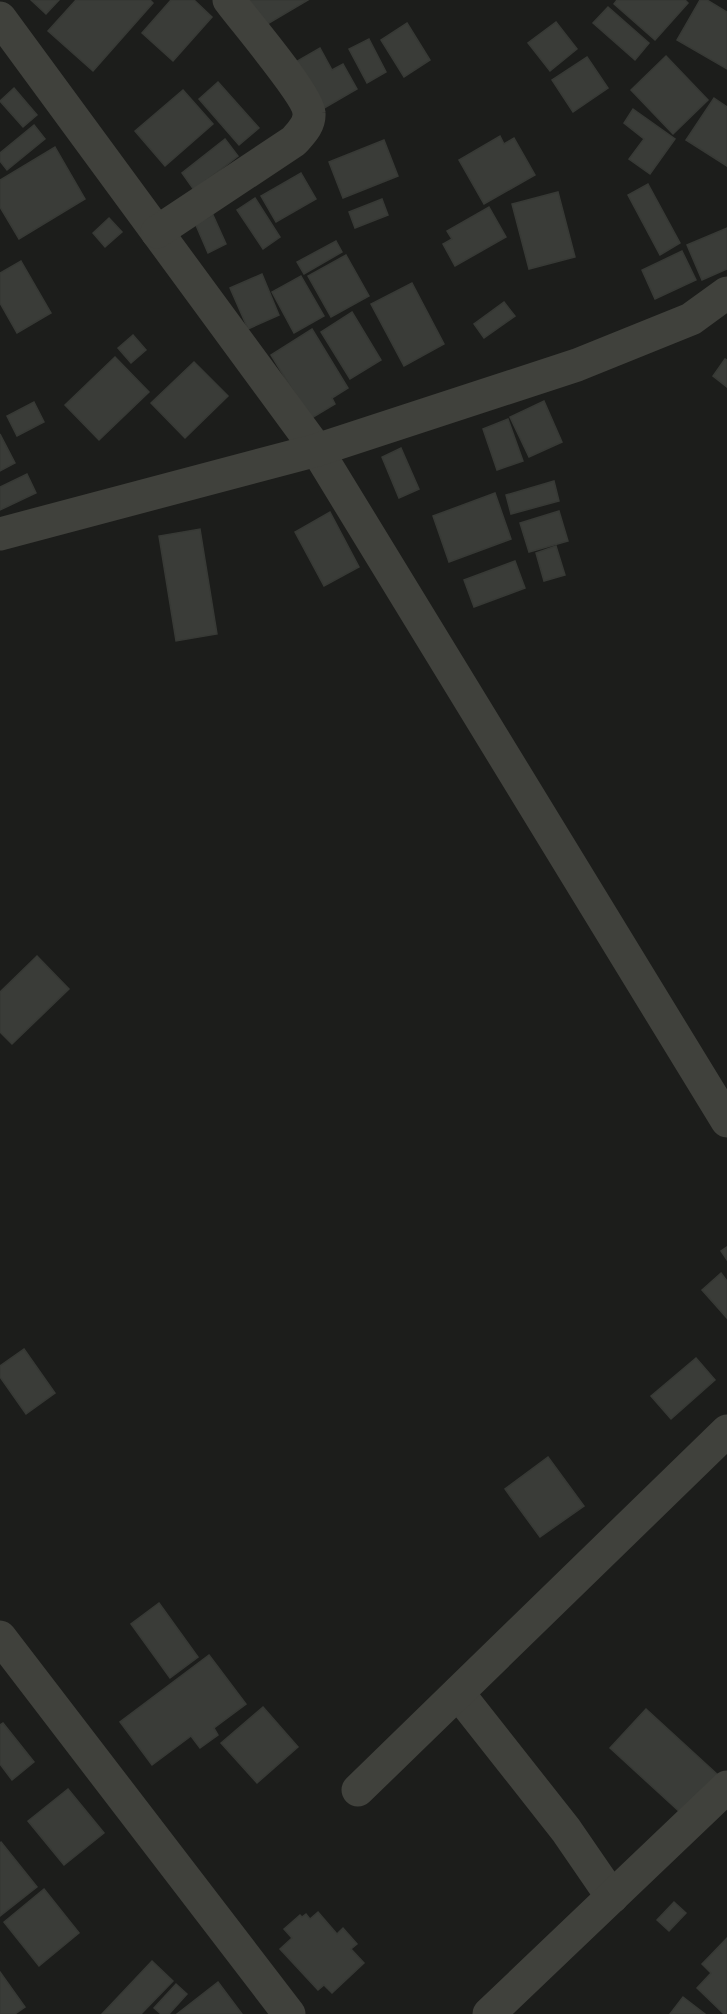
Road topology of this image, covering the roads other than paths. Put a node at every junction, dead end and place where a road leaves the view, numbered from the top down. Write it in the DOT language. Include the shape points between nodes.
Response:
graph roads {
  1 [pos="229,0"];
  2 [pos="0,18"];
  3 [pos="157,232"];
  4 [pos="727,293"];
  5 [pos="317,450"];
  6 [pos="0,534"];
  7 [pos="727,1121"];
  8 [pos="727,1431"];
  9 [pos="0,1636"];
  10 [pos="458,1693"];
  11 [pos="727,1787"];
  12 [pos="358,1790"];
  13 [pos="612,1897"];
  14 [pos="289,2014"];
  15 [pos="489,2014"];
  1 -- 3 [label="street" via="298,89 309,112 306,127 294,141"];
  2 -- 3 [label="street"];
  3 -- 5 [label="street"];
  4 -- 5 [label="street" via="691,319 577,365"];
  5 -- 6 [label="street"];
  5 -- 7 [label="street"];
  8 -- 10 [label="street"];
  9 -- 14 [label="street"];
  10 -- 12 [label="street"];
  10 -- 13 [label="street" via="566,1830"];
  11 -- 13 [label="street"];
  13 -- 15 [label="street"];
}
